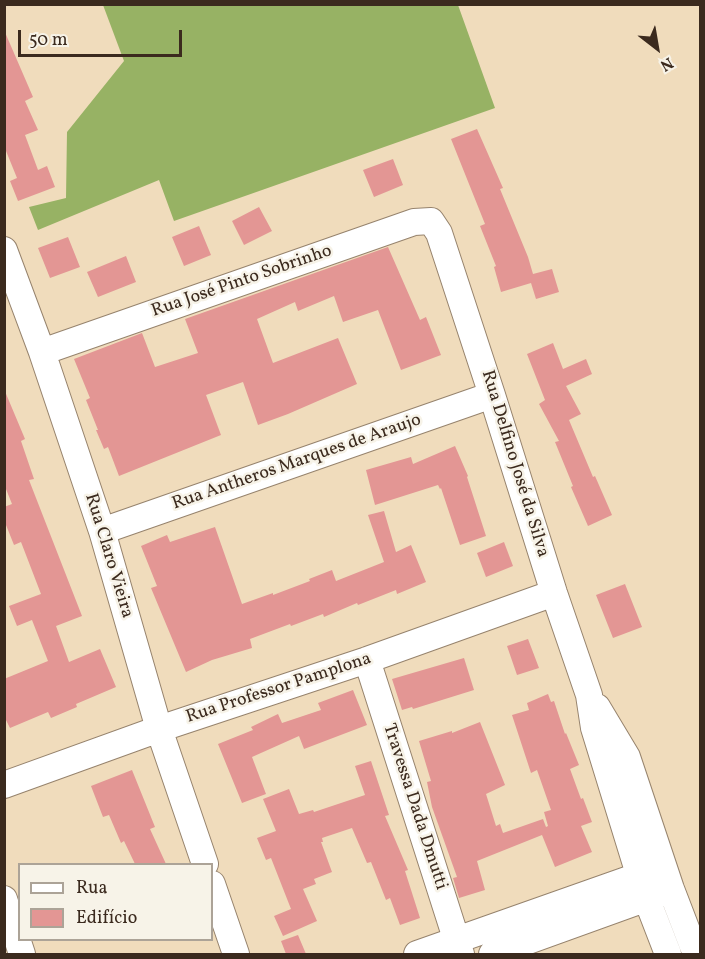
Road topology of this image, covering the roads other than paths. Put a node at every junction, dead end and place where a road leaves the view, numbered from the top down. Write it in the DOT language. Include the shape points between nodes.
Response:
graph roads {
  1 [pos="439,233"];
  2 [pos="4,250"];
  3 [pos="42,352"];
  4 [pos="492,394"];
  5 [pos="102,531"];
  6 [pos="554,593"];
  7 [pos="367,660"];
  8 [pos="589,694"];
  9 [pos="159,729"];
  10 [pos="4,785"];
  11 [pos="205,863"];
  12 [pos="668,878"];
  13 [pos="643,886"];
  14 [pos="213,887"];
  15 [pos="4,898"];
  16 [pos="551,919"];
  17 [pos="459,947"];
  18 [pos="22,954"];
  19 [pos="236,954"];
  20 [pos="417,954"];
  21 [pos="492,954"];
  22 [pos="668,954"];
  23 [pos="696,954"];
  1 -- 3 [label="street, Rua José Pinto Sobrinho" via="431,221 414,222"];
  1 -- 4 [label="street, Rua Delfino José da Silva"];
  2 -- 3 [label="street, Rua Claro Vieira"];
  3 -- 5 [label="street, Rua Claro Vieira"];
  4 -- 5 [label="street, Rua Antheros Marques de Araujo"];
  4 -- 6 [label="street, Rua Delfino José da Silva"];
  5 -- 9 [label="street, Rua Claro Vieira"];
  6 -- 7 [label="street, Rua Professor Pamplona"];
  6 -- 8 [label="street, Rua Delfino José da Silva"];
  7 -- 9 [label="street, Rua Professor Pamplona"];
  7 -- 17 [label="street, Travessa Dada Dmutti"];
  8 -- 12 [label="street, Rua Delfino José da Silva" via="627,757"];
  8 -- 13 [label="street, Rua Delfino José da Silva" via="594,728"];
  9 -- 10 [label="street, Rua Professor Pamplona"];
  9 -- 11 [label="street, Rua Claro Vieira"];
  12 -- 13 [label="street"];
  12 -- 23 [label="street, Rua Delfino José da Silva"];
  13 -- 16 [label="street"];
  13 -- 22 [label="street, Rua Delfino José da Silva"];
  14 -- 19 [label="street"];
  15 -- 18 [label="street"];
  16 -- 17 [label="street"];
  16 -- 21 [label="street"];
  17 -- 20 [label="street"];
}
